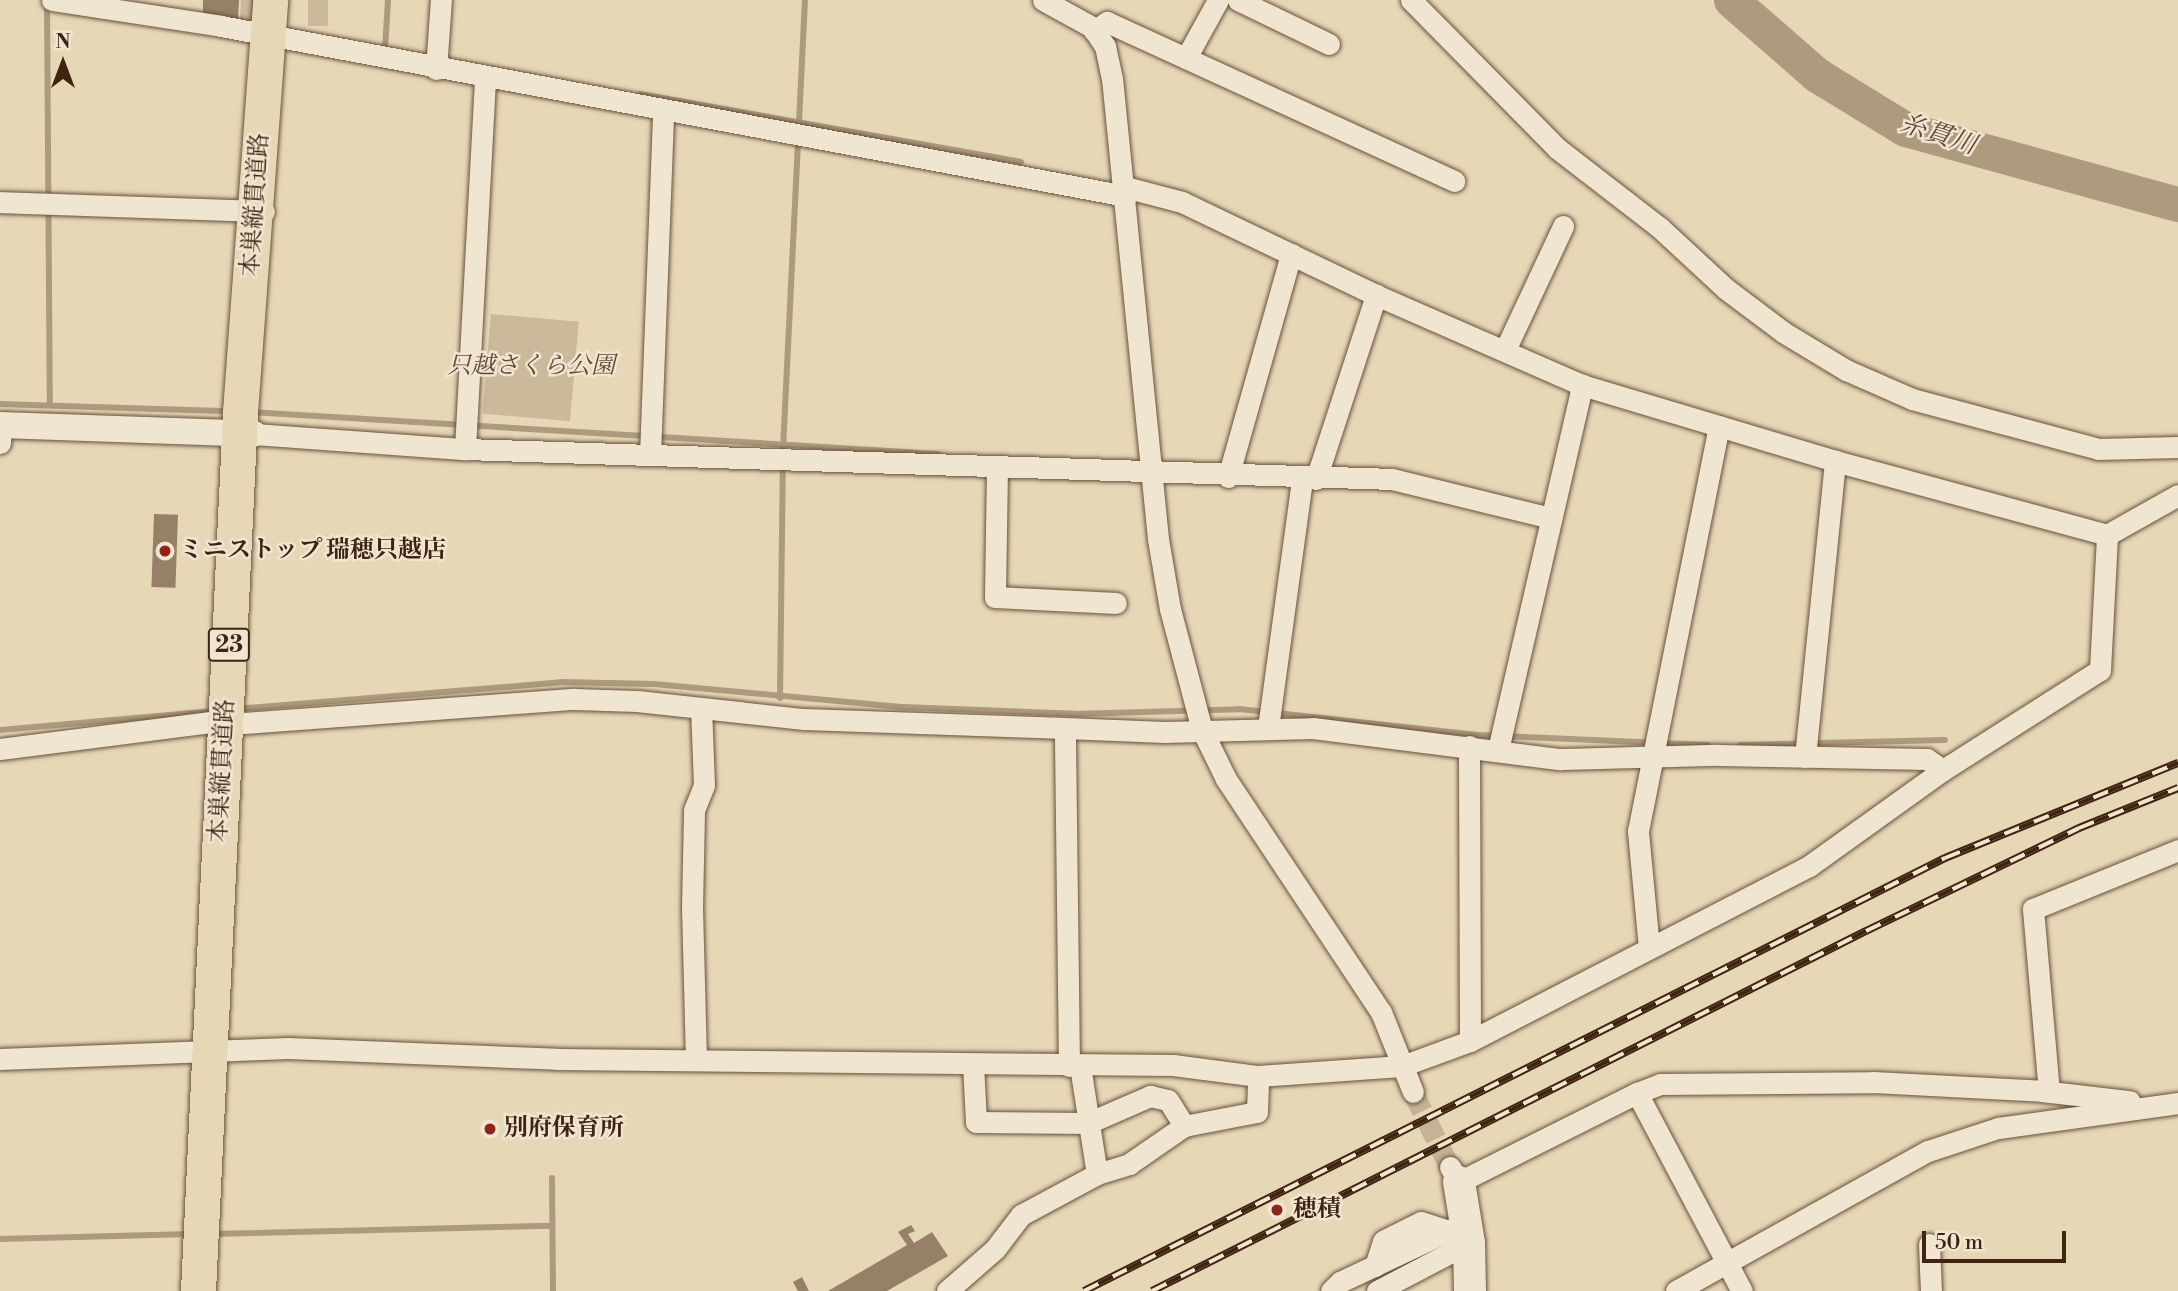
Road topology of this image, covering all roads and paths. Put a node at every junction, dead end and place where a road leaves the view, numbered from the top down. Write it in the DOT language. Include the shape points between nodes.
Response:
graph roads {
  1 [pos="52,0"];
  2 [pos="270,0"];
  3 [pos="286,0"];
  4 [pos="441,0"];
  5 [pos="1043,0"];
  6 [pos="1218,0"];
  7 [pos="1238,0"];
  8 [pos="1411,0"];
  9 [pos="129,7"];
  10 [pos="1094,31"];
  11 [pos="275,40"];
  12 [pos="1329,44"];
  13 [pos="1186,58"];
  14 [pos="436,69"];
  15 [pos="485,78"];
  16 [pos="663,110"];
  17 [pos="1454,181"];
  18 [pos="1125,192"];
  19 [pos="0,202"];
  20 [pos="262,211"];
  21 [pos="1563,226"];
  22 [pos="1292,254"];
  23 [pos="1376,295"];
  24 [pos="1505,349"];
  25 [pos="1582,385"];
  26 [pos="1719,426"];
  27 [pos="1,431"];
  28 [pos="246,435"];
  29 [pos="2178,447"];
  30 [pos="465,449"];
  31 [pos="650,456"];
  32 [pos="1835,461"];
  33 [pos="998,468"];
  34 [pos="1153,474"];
  35 [pos="1228,477"];
  36 [pos="1309,479"];
  37 [pos="2178,495"];
  38 [pos="1551,518"];
  39 [pos="2107,535"];
  40 [pos="1116,603"];
  41 [pos="701,708"];
  42 [pos="235,721"];
  43 [pos="1065,728"];
  44 [pos="1268,728"];
  45 [pos="1202,730"];
  46 [pos="1469,746"];
  47 [pos="0,750"];
  48 [pos="1498,750"];
  49 [pos="1654,756"];
  50 [pos="1805,757"];
  51 [pos="1943,770"];
  52 [pos="2178,850"];
  53 [pos="1649,948"];
  54 [pos="1470,1041"];
  55 [pos="216,1050"];
  56 [pos="0,1059"];
  57 [pos="696,1060"];
  58 [pos="974,1064"];
  59 [pos="1074,1066"];
  60 [pos="1402,1066"];
  61 [pos="1258,1076"];
  62 [pos="1413,1092"];
  63 [pos="2049,1092"];
  64 [pos="1637,1093"];
  65 [pos="2169,1104"];
  66 [pos="1088,1123"];
  67 [pos="1184,1126"];
  68 [pos="1097,1174"];
  69 [pos="1454,1175"];
  70 [pos="1461,1232"];
  71 [pos="1929,1244"];
  72 [pos="1727,1262"];
  73 [pos="198,1291"];
  74 [pos="216,1291"];
  75 [pos="947,1291"];
  76 [pos="1331,1291"];
  77 [pos="1377,1291"];
  78 [pos="1470,1291"];
  79 [pos="1675,1291"];
  80 [pos="1742,1291"];
  81 [pos="1931,1291"];
  1 -- 9 [label="street"];
  2 -- 11 [label="main road, 本巣縦貫道路 / 23"];
  3 -- 11 [label="main road, 本巣縦貫道路 / 23"];
  4 -- 14 [label="street"];
  5 -- 10 [label="street" via="1074,13"];
  6 -- 13 [label="street"];
  7 -- 12 [label="street"];
  8 -- 29 [label="street" via="1558,149 1659,227 1726,289 1783,332 1846,370 1912,399 2098,449"];
  9 -- 11 [label="street"];
  10 -- 13 [label="street" via="1107,22"];
  10 -- 18 [label="street" via="1105,46 1112,78"];
  11 -- 14 [label="street"];
  11 -- 20 [label="main road, 本巣縦貫道路 / 23"];
  13 -- 17 [label="street"];
  14 -- 15 [label="street"];
  15 -- 16 [label="street"];
  15 -- 30 [label="street"];
  16 -- 18 [label="street"];
  16 -- 31 [label="street"];
  18 -- 22 [label="street" via="1182,202"];
  18 -- 34 [label="street"];
  19 -- 20 [label="street"];
  20 -- 28 [label="main road, 本巣縦貫道路 / 23"];
  21 -- 24 [label="street"];
  22 -- 23 [label="street"];
  22 -- 35 [label="street"];
  23 -- 24 [label="street"];
  23 -- 36 [label="street"];
  24 -- 25 [label="street"];
  25 -- 26 [label="street"];
  25 -- 38 [label="street"];
  26 -- 32 [label="street"];
  26 -- 49 [label="street"];
  27 -- 28 [label="street"];
  28 -- 30 [label="street"];
  28 -- 42 [label="main road, 本巣縦貫道路 / 23"];
  30 -- 31 [label="street"];
  31 -- 33 [label="street"];
  32 -- 39 [label="street"];
  32 -- 50 [label="street"];
  33 -- 34 [label="street"];
  33 -- 40 [label="street" via="995,597"];
  34 -- 35 [label="street"];
  34 -- 45 [label="street" via="1170,609"];
  35 -- 36 [label="street"];
  36 -- 38 [label="street" via="1392,480"];
  36 -- 44 [label="street"];
  37 -- 39 [label="street"];
  38 -- 48 [label="street"];
  39 -- 51 [label="street" via="2100,670"];
  41 -- 42 [label="street" via="575,699"];
  41 -- 43 [label="street" via="804,719"];
  41 -- 57 [label="street" via="704,785 694,810 692,908"];
  42 -- 47 [label="street"];
  42 -- 55 [label="main road, 本巣縦貫道路 / 23"];
  43 -- 45 [label="street"];
  43 -- 59 [label="street"];
  44 -- 45 [label="street"];
  44 -- 46 [label="street" via="1313,728"];
  45 -- 60 [label="street" via="1226,779 1381,1012"];
  46 -- 48 [label="street"];
  46 -- 54 [label="street"];
  48 -- 49 [label="street" via="1560,759"];
  49 -- 50 [label="street"];
  49 -- 53 [label="street" via="1638,831"];
  50 -- 51 [label="street" via="1927,759"];
  51 -- 53 [label="street" via="1809,866"];
  52 -- 63 [label="street" via="2034,909"];
  53 -- 54 [label="street"];
  54 -- 60 [label="street"];
  55 -- 56 [label="street"];
  55 -- 57 [label="street"];
  55 -- 73 [label="main road, 本巣縦貫道路 / 23"];
  55 -- 74 [label="main road, 本巣縦貫道路 / 23"];
  57 -- 58 [label="street"];
  58 -- 59 [label="street"];
  58 -- 66 [label="street" via="976,1122"];
  59 -- 61 [label="street" via="1173,1065"];
  59 -- 66 [label="street"];
  60 -- 61 [label="street"];
  60 -- 62 [label="street"];
  61 -- 67 [label="street" via="1257,1112"];
  63 -- 64 [label="street" via="1846,1082 1660,1084"];
  63 -- 65 [label="street"];
  64 -- 69 [label="street"];
  64 -- 72 [label="street"];
  65 -- 72 [label="street" via="1998,1128 1928,1151"];
  66 -- 67 [label="street" via="1150,1096 1168,1100"];
  66 -- 68 [label="street"];
  67 -- 68 [label="street" via="1129,1164"];
  68 -- 75 [label="street" via="1021,1215 995,1249"];
  69 -- 70 [label="main road"];
  70 -- 76 [label="street" via="1375,1266"];
  70 -- 77 [label="street"];
  70 -- 78 [label="main road"];
  71 -- 81 [label="street"];
  72 -- 79 [label="street"];
  72 -- 80 [label="street"];
}
